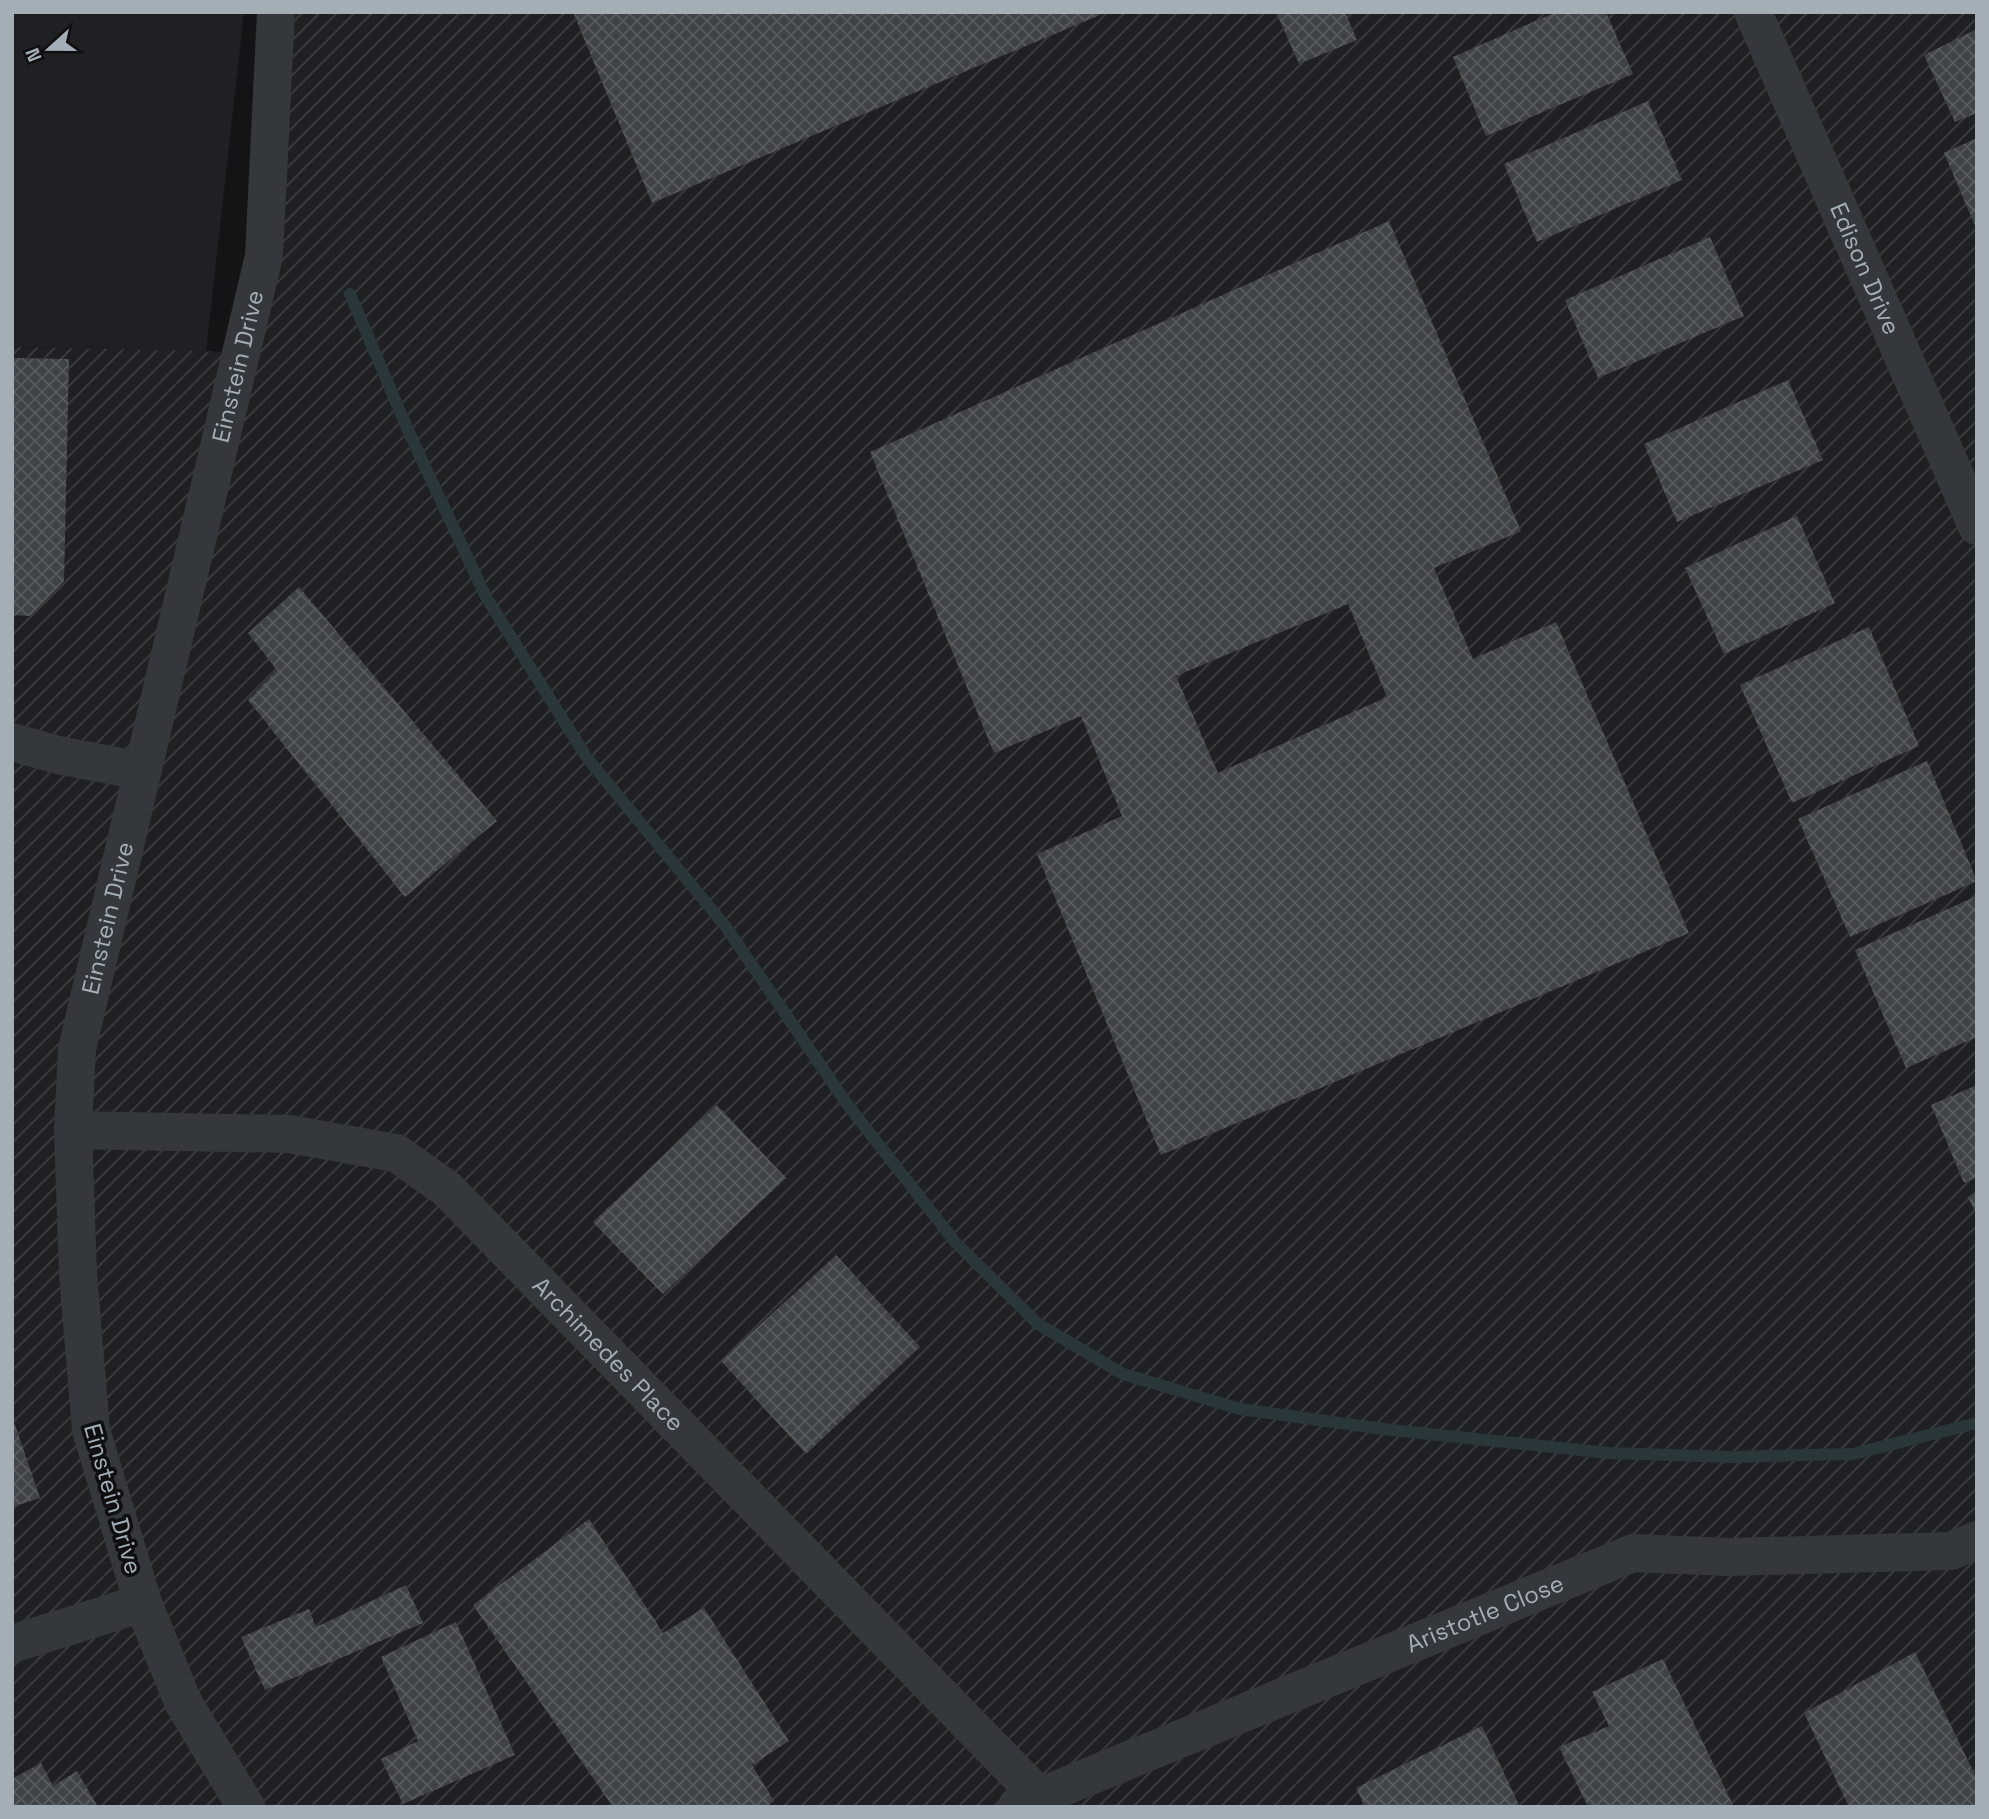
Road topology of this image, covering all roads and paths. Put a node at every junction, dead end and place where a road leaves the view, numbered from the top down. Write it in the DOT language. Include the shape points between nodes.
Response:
graph roads {
  1 [pos="276,12"];
  2 [pos="1753,12"];
  3 [pos="1977,526"];
  4 [pos="12,742"];
  5 [pos="142,771"];
  6 [pos="73,1130"];
  7 [pos="1977,1540"];
  8 [pos="143,1603"];
  9 [pos="12,1644"];
  10 [pos="1027,1801"];
  11 [pos="246,1807"];
  1 -- 5 [label="street, Einstein Drive" via="264,256"];
  2 -- 3 [label="street, Edison Drive"];
  4 -- 5 [label="street"];
  5 -- 6 [label="street, Einstein Drive" via="77,1049"];
  6 -- 8 [label="street, Einstein Drive" via="90,1430"];
  6 -- 10 [label="street, Archimedes Place" via="289,1134 396,1153 447,1189"];
  7 -- 10 [label="street, Aristotle Close" via="1951,1551 1728,1557 1633,1553"];
  8 -- 9 [label="street"];
  8 -- 11 [label="street, Einstein Drive" via="183,1702"];
}
